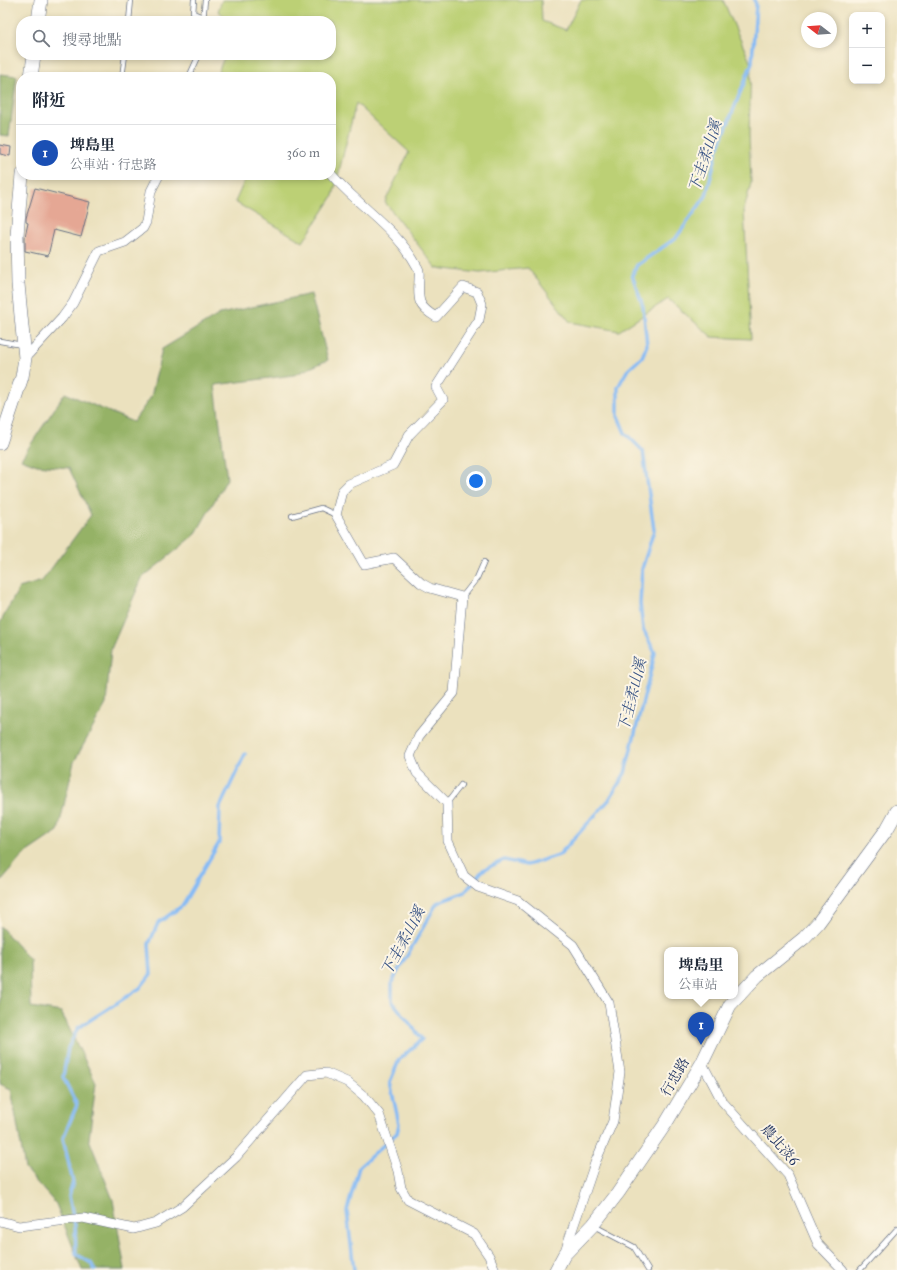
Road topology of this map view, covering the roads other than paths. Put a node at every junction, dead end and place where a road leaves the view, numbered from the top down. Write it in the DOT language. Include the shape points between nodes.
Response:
graph roads {
  1 [pos="41,0"];
  2 [pos="131,0"];
  3 [pos="194,0"];
  4 [pos="205,0"];
  5 [pos="39,16"];
  6 [pos="129,16"];
  7 [pos="196,16"];
  8 [pos="203,16"];
  9 [pos="33,60"];
  10 [pos="124,60"];
  11 [pos="197,60"];
  12 [pos="32,72"];
  13 [pos="123,72"];
  14 [pos="191,72"];
  15 [pos="22,180"];
  16 [pos="156,180"];
  17 [pos="336,180"];
  18 [pos="0,341"];
  19 [pos="24,352"];
  20 [pos="0,443"];
  21 [pos="336,515"];
  22 [pos="292,516"];
  23 [pos="484,562"];
  24 [pos="462,597"];
  25 [pos="461,785"];
  26 [pos="447,803"];
  27 [pos="897,811"];
  28 [pos="738,996"];
  29 [pos="736,999"];
  30 [pos="702,1063"];
  31 [pos="0,1221"];
  32 [pos="593,1225"];
  33 [pos="897,1229"];
  34 [pos="564,1255"];
  35 [pos="495,1270"];
  36 [pos="556,1270"];
  37 [pos="648,1270"];
  38 [pos="843,1270"];
  39 [pos="860,1270"];
  1 -- 5 [label="street"];
  2 -- 6 [label="lane"];
  3 -- 7 [label="lane" via="192,14"];
  4 -- 8 [label="lane"];
  9 -- 12 [label="street"];
  10 -- 13 [label="lane"];
  11 -- 14 [label="lane"];
  15 -- 19 [label="street" via="17,249"];
  16 -- 19 [label="street" via="151,191 143,228 125,242 99,251 73,303 62,318"];
  17 -- 21 [label="street" via="391,229 419,269 418,299 423,310 436,317 463,287 477,292 482,304 479,320 436,387 443,400 409,435 393,465 349,484 342,491"];
  18 -- 19 [label="lane"];
  19 -- 20 [label="street" via="22,377"];
  21 -- 22 [label="lane" via="321,508"];
  21 -- 24 [label="street" via="364,564 394,558 421,583"];
  23 -- 24 [label="lane" via="477,578"];
  24 -- 26 [label="street" via="454,693 419,736 410,756 417,773"];
  25 -- 26 [label="lane"];
  26 -- 34 [label="street" via="448,841 464,876 478,888 518,901 573,945 609,1003 620,1072 613,1121 595,1163"];
  27 -- 28 [label="street, 行忠路" via="887,829 818,923 804,938 757,976"];
  29 -- 30 [label="street, 行忠路" via="730,1005"];
  30 -- 32 [label="street, 行忠路" via="666,1123"];
  30 -- 38 [label="street, 農北淡6 / 農北淡6" via="722,1101 788,1175 818,1244"];
  31 -- 35 [label="street" via="19,1226 83,1218 134,1229 156,1223 182,1207 236,1157 307,1075 326,1073 347,1082 364,1096 379,1114 401,1188 408,1200 474,1234 490,1256"];
  32 -- 34 [label="street, 行忠路"];
  32 -- 37 [label="lane" via="634,1247"];
  33 -- 39 [label="lane"];
  34 -- 36 [label="street, 行忠路"];
}
